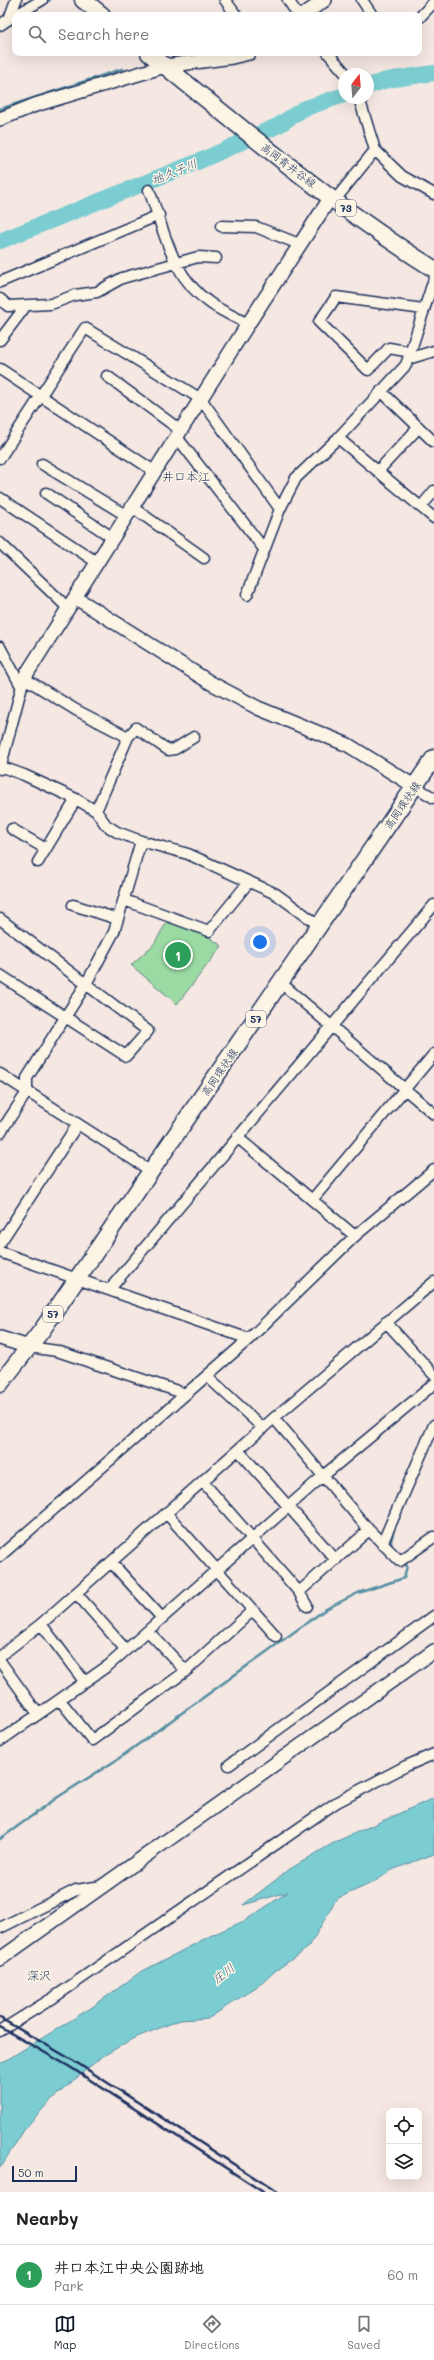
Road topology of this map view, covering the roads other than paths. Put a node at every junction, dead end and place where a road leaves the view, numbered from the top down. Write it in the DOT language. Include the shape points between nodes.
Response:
graph roads {
  1 [pos="16,0"];
  2 [pos="42,0"];
  3 [pos="84,0"];
  4 [pos="225,0"];
  5 [pos="325,0"];
  6 [pos="362,0"];
  7 [pos="434,2"];
  8 [pos="296,10"];
  9 [pos="14,12"];
  10 [pos="20,12"];
  11 [pos="98,12"];
  12 [pos="234,12"];
  13 [pos="370,12"];
  14 [pos="422,15"];
  15 [pos="12,17"];
  16 [pos="0,25"];
  17 [pos="153,56"];
  18 [pos="236,56"];
  19 [pos="331,56"];
  20 [pos="165,66"];
  21 [pos="341,68"];
  22 [pos="361,104"];
  23 [pos="0,118"];
  24 [pos="375,150"];
  25 [pos="149,190"];
  26 [pos="434,194"];
  27 [pos="333,198"];
  28 [pos="159,215"];
  29 [pos="221,226"];
  30 [pos="299,244"];
  31 [pos="216,258"];
  32 [pos="174,263"];
  33 [pos="434,269"];
  34 [pos="434,279"];
  35 [pos="0,282"];
  36 [pos="0,299"];
  37 [pos="25,307"];
  38 [pos="423,308"];
  39 [pos="248,324"];
  40 [pos="0,340"];
  41 [pos="434,351"];
  42 [pos="409,355"];
  43 [pos="0,370"];
  44 [pos="107,376"];
  45 [pos="381,391"];
  46 [pos="41,396"];
  47 [pos="201,399"];
  48 [pos="418,428"];
  49 [pos="178,433"];
  50 [pos="338,438"];
  51 [pos="434,442"];
  52 [pos="0,458"];
  53 [pos="42,464"];
  54 [pos="154,471"];
  55 [pos="378,471"];
  56 [pos="434,491"];
  57 [pos="46,493"];
  58 [pos="0,498"];
  59 [pos="421,507"];
  60 [pos="280,509"];
  61 [pos="129,512"];
  62 [pos="434,518"];
  63 [pos="113,538"];
  64 [pos="0,543"];
  65 [pos="264,549"];
  66 [pos="204,558"];
  67 [pos="98,563"];
  68 [pos="246,595"];
  69 [pos="73,603"];
  70 [pos="0,647"];
  71 [pos="23,682"];
  72 [pos="128,737"];
  73 [pos="194,737"];
  74 [pos="434,758"];
  75 [pos="1,768"];
  76 [pos="414,786"];
  77 [pos="434,798"];
  78 [pos="76,799"];
  79 [pos="96,811"];
  80 [pos="12,829"];
  81 [pos="142,841"];
  82 [pos="46,849"];
  83 [pos="38,862"];
  84 [pos="248,883"];
  85 [pos="124,900"];
  86 [pos="73,905"];
  87 [pos="432,912"];
  88 [pos="0,919"];
  89 [pos="118,919"];
  90 [pos="320,926"];
  91 [pos="0,975"];
  92 [pos="281,983"];
  93 [pos="86,984"];
  94 [pos="64,1017"];
  95 [pos="332,1026"];
  96 [pos="434,1054"];
  97 [pos="0,1074"];
  98 [pos="404,1089"];
  99 [pos="27,1092"];
  100 [pos="434,1114"];
  101 [pos="77,1125"];
  102 [pos="0,1133"];
  103 [pos="237,1137"];
  104 [pos="434,1170"];
  105 [pos="151,1171"];
  106 [pos="312,1200"];
  107 [pos="356,1236"];
  108 [pos="0,1243"];
  109 [pos="0,1252"];
  110 [pos="76,1279"];
  111 [pos="434,1282"];
  112 [pos="109,1290"];
  113 [pos="386,1322"];
  114 [pos="0,1338"];
  115 [pos="249,1339"];
  116 [pos="29,1348"];
  117 [pos="207,1376"];
  118 [pos="434,1376"];
  119 [pos="0,1384"];
  120 [pos="434,1384"];
  121 [pos="186,1394"];
  122 [pos="274,1418"];
  123 [pos="434,1426"];
  124 [pos="263,1428"];
  125 [pos="239,1451"];
  126 [pos="323,1476"];
  127 [pos="203,1482"];
  128 [pos="288,1508"];
  129 [pos="167,1514"];
  130 [pos="369,1530"];
  131 [pos="434,1537"];
  132 [pos="252,1538"];
  133 [pos="382,1544"];
  134 [pos="0,1556"];
  135 [pos="336,1560"];
  136 [pos="111,1562"];
  137 [pos="215,1571"];
  138 [pos="299,1592"];
  139 [pos="76,1593"];
  140 [pos="307,1606"];
  141 [pos="252,1611"];
  142 [pos="434,1616"];
  143 [pos="162,1618"];
  144 [pos="41,1624"];
  145 [pos="148,1631"];
  146 [pos="276,1636"];
  147 [pos="126,1650"];
  148 [pos="434,1651"];
  149 [pos="0,1656"];
  150 [pos="0,1661"];
  151 [pos="186,1671"];
  152 [pos="84,1681"];
  153 [pos="60,1700"];
  154 [pos="38,1714"];
  155 [pos="0,1741"];
  156 [pos="434,1754"];
  157 [pos="229,1765"];
  158 [pos="102,1886"];
  159 [pos="0,1928"];
  160 [pos="0,1959"];
  161 [pos="0,2031"];
  1 -- 9 [label="street"];
  2 -- 10 [label="street"];
  3 -- 11 [label="main road"];
  4 -- 12 [label="street"];
  5 -- 8 [label="street"];
  6 -- 13 [label="street"];
  7 -- 14 [label="street"];
  15 -- 16 [label="street"];
  17 -- 20 [label="main road, 高岡青井谷線 / 73"];
  18 -- 20 [label="street"];
  19 -- 21 [label="street"];
  20 -- 23 [label="street"];
  20 -- 27 [label="main road, 高岡青井谷線 / 73" via="261,145"];
  22 -- 24 [label="street"];
  24 -- 26 [label="street" via="402,176"];
  24 -- 27 [label="street"];
  25 -- 28 [label="street"];
  27 -- 30 [label="street"];
  27 -- 33 [label="main road, 高岡青井谷線 / 73" via="386,239"];
  28 -- 32 [label="street"];
  28 -- 35 [label="street"];
  29 -- 30 [label="street" via="256,227"];
  30 -- 39 [label="street"];
  31 -- 32 [label="street" via="198,257"];
  32 -- 37 [label="street" via="122,278 97,292 75,295 51,304"];
  32 -- 39 [label="street" via="187,281 210,303"];
  34 -- 38 [label="street"];
  36 -- 37 [label="street" via="8,306"];
  37 -- 40 [label="street"];
  38 -- 42 [label="street"];
  38 -- 42 [label="street" via="336,297 319,322 368,370 389,348"];
  39 -- 47 [label="street"];
  41 -- 42 [label="street"];
  42 -- 45 [label="street" via="406,364"];
  43 -- 46 [label="street"];
  44 -- 49 [label="street"];
  45 -- 48 [label="street"];
  45 -- 50 [label="street"];
  46 -- 47 [label="street" via="85,328"];
  46 -- 52 [label="street"];
  46 -- 54 [label="street"];
  47 -- 49 [label="street"];
  47 -- 60 [label="street"];
  48 -- 51 [label="street"];
  48 -- 55 [label="street"];
  49 -- 54 [label="street"];
  49 -- 65 [label="street"];
  50 -- 55 [label="street"];
  50 -- 60 [label="street" via="296,478"];
  53 -- 61 [label="street"];
  54 -- 61 [label="street"];
  55 -- 59 [label="street"];
  56 -- 59 [label="street"];
  57 -- 63 [label="street"];
  58 -- 67 [label="street"];
  59 -- 62 [label="street"];
  60 -- 65 [label="street"];
  61 -- 63 [label="street"];
  61 -- 66 [label="street"];
  63 -- 67 [label="street"];
  64 -- 69 [label="street"];
  65 -- 68 [label="street"];
  67 -- 69 [label="street"];
  69 -- 71 [label="street"];
  69 -- 76 [label="street" via="211,683 258,708 348,745"];
  70 -- 71 [label="street"];
  71 -- 72 [label="street"];
  71 -- 75 [label="street"];
  72 -- 73 [label="street" via="136,728 168,750 176,749"];
  72 -- 79 [label="street"];
  74 -- 76 [label="main road, 高岡環状線 / 57"];
  75 -- 78 [label="street" via="24,775"];
  76 -- 77 [label="street"];
  76 -- 90 [label="main road, 高岡環状線 / 57"];
  78 -- 79 [label="street"];
  78 -- 82 [label="street"];
  79 -- 81 [label="street" via="106,826"];
  80 -- 82 [label="street"];
  81 -- 84 [label="street" via="188,854"];
  81 -- 85 [label="street"];
  82 -- 83 [label="street"];
  84 -- 85 [label="street" via="209,931"];
  84 -- 90 [label="street" via="276,894"];
  85 -- 89 [label="street"];
  86 -- 89 [label="street"];
  87 -- 95 [label="street"];
  88 -- 93 [label="street"];
  89 -- 93 [label="street" via="114,932"];
  90 -- 92 [label="main road, 高岡環状線 / 57"];
  91 -- 94 [label="street"];
  92 -- 95 [label="street"];
  92 -- 105 [label="main road, 高岡環状線 / 57"];
  93 -- 94 [label="street"];
  93 -- 94 [label="street" via="148,1031 126,1056"];
  94 -- 99 [label="street" via="27,1078"];
  95 -- 98 [label="street"];
  95 -- 103 [label="street"];
  96 -- 98 [label="street"];
  97 -- 99 [label="street"];
  98 -- 100 [label="street"];
  98 -- 106 [label="street"];
  99 -- 101 [label="street"];
  99 -- 102 [label="street"];
  101 -- 105 [label="street"];
  101 -- 108 [label="street"];
  103 -- 106 [label="street"];
  103 -- 112 [label="street"];
  104 -- 107 [label="street"];
  105 -- 110 [label="main road, 高岡環状線 / 57"];
  106 -- 107 [label="street"];
  107 -- 115 [label="street"];
  109 -- 110 [label="street"];
  110 -- 112 [label="street"];
  110 -- 116 [label="main road, 高岡環状線 / 57"];
  111 -- 113 [label="street"];
  112 -- 115 [label="street"];
  113 -- 118 [label="street"];
  113 -- 122 [label="street"];
  114 -- 116 [label="street"];
  115 -- 117 [label="street"];
  116 -- 119 [label="main road, 高岡環状線 / 57"];
  116 -- 121 [label="street" via="57,1351"];
  117 -- 121 [label="street"];
  117 -- 124 [label="street"];
  120 -- 126 [label="street"];
  121 -- 134 [label="street"];
  122 -- 124 [label="street"];
  122 -- 126 [label="street"];
  123 -- 133 [label="street"];
  124 -- 125 [label="street"];
  125 -- 127 [label="street"];
  125 -- 128 [label="street"];
  126 -- 128 [label="street"];
  126 -- 130 [label="street"];
  127 -- 129 [label="street"];
  127 -- 132 [label="street"];
  128 -- 132 [label="street"];
  128 -- 135 [label="street"];
  129 -- 136 [label="street"];
  129 -- 137 [label="street"];
  130 -- 133 [label="street"];
  130 -- 135 [label="street"];
  131 -- 133 [label="street" via="400,1561"];
  132 -- 137 [label="street"];
  132 -- 138 [label="street"];
  135 -- 138 [label="street"];
  136 -- 139 [label="street"];
  136 -- 143 [label="street"];
  137 -- 141 [label="street"];
  137 -- 143 [label="street"];
  138 -- 140 [label="street"];
  139 -- 144 [label="street"];
  139 -- 147 [label="street"];
  141 -- 146 [label="street"];
  141 -- 151 [label="street"];
  142 -- 157 [label="street"];
  143 -- 145 [label="street"];
  144 -- 149 [label="street"];
  144 -- 152 [label="street"];
  145 -- 147 [label="street"];
  145 -- 151 [label="street"];
  147 -- 152 [label="street"];
  148 -- 158 [label="street"];
  150 -- 154 [label="street"];
  151 -- 153 [label="street" via="92,1740"];
  152 -- 153 [label="street"];
  153 -- 154 [label="street"];
  154 -- 155 [label="street"];
  156 -- 161 [label="street" via="337,1802 53,1998"];
  158 -- 159 [label="street" via="76,1890"];
  158 -- 160 [label="street"];
}
